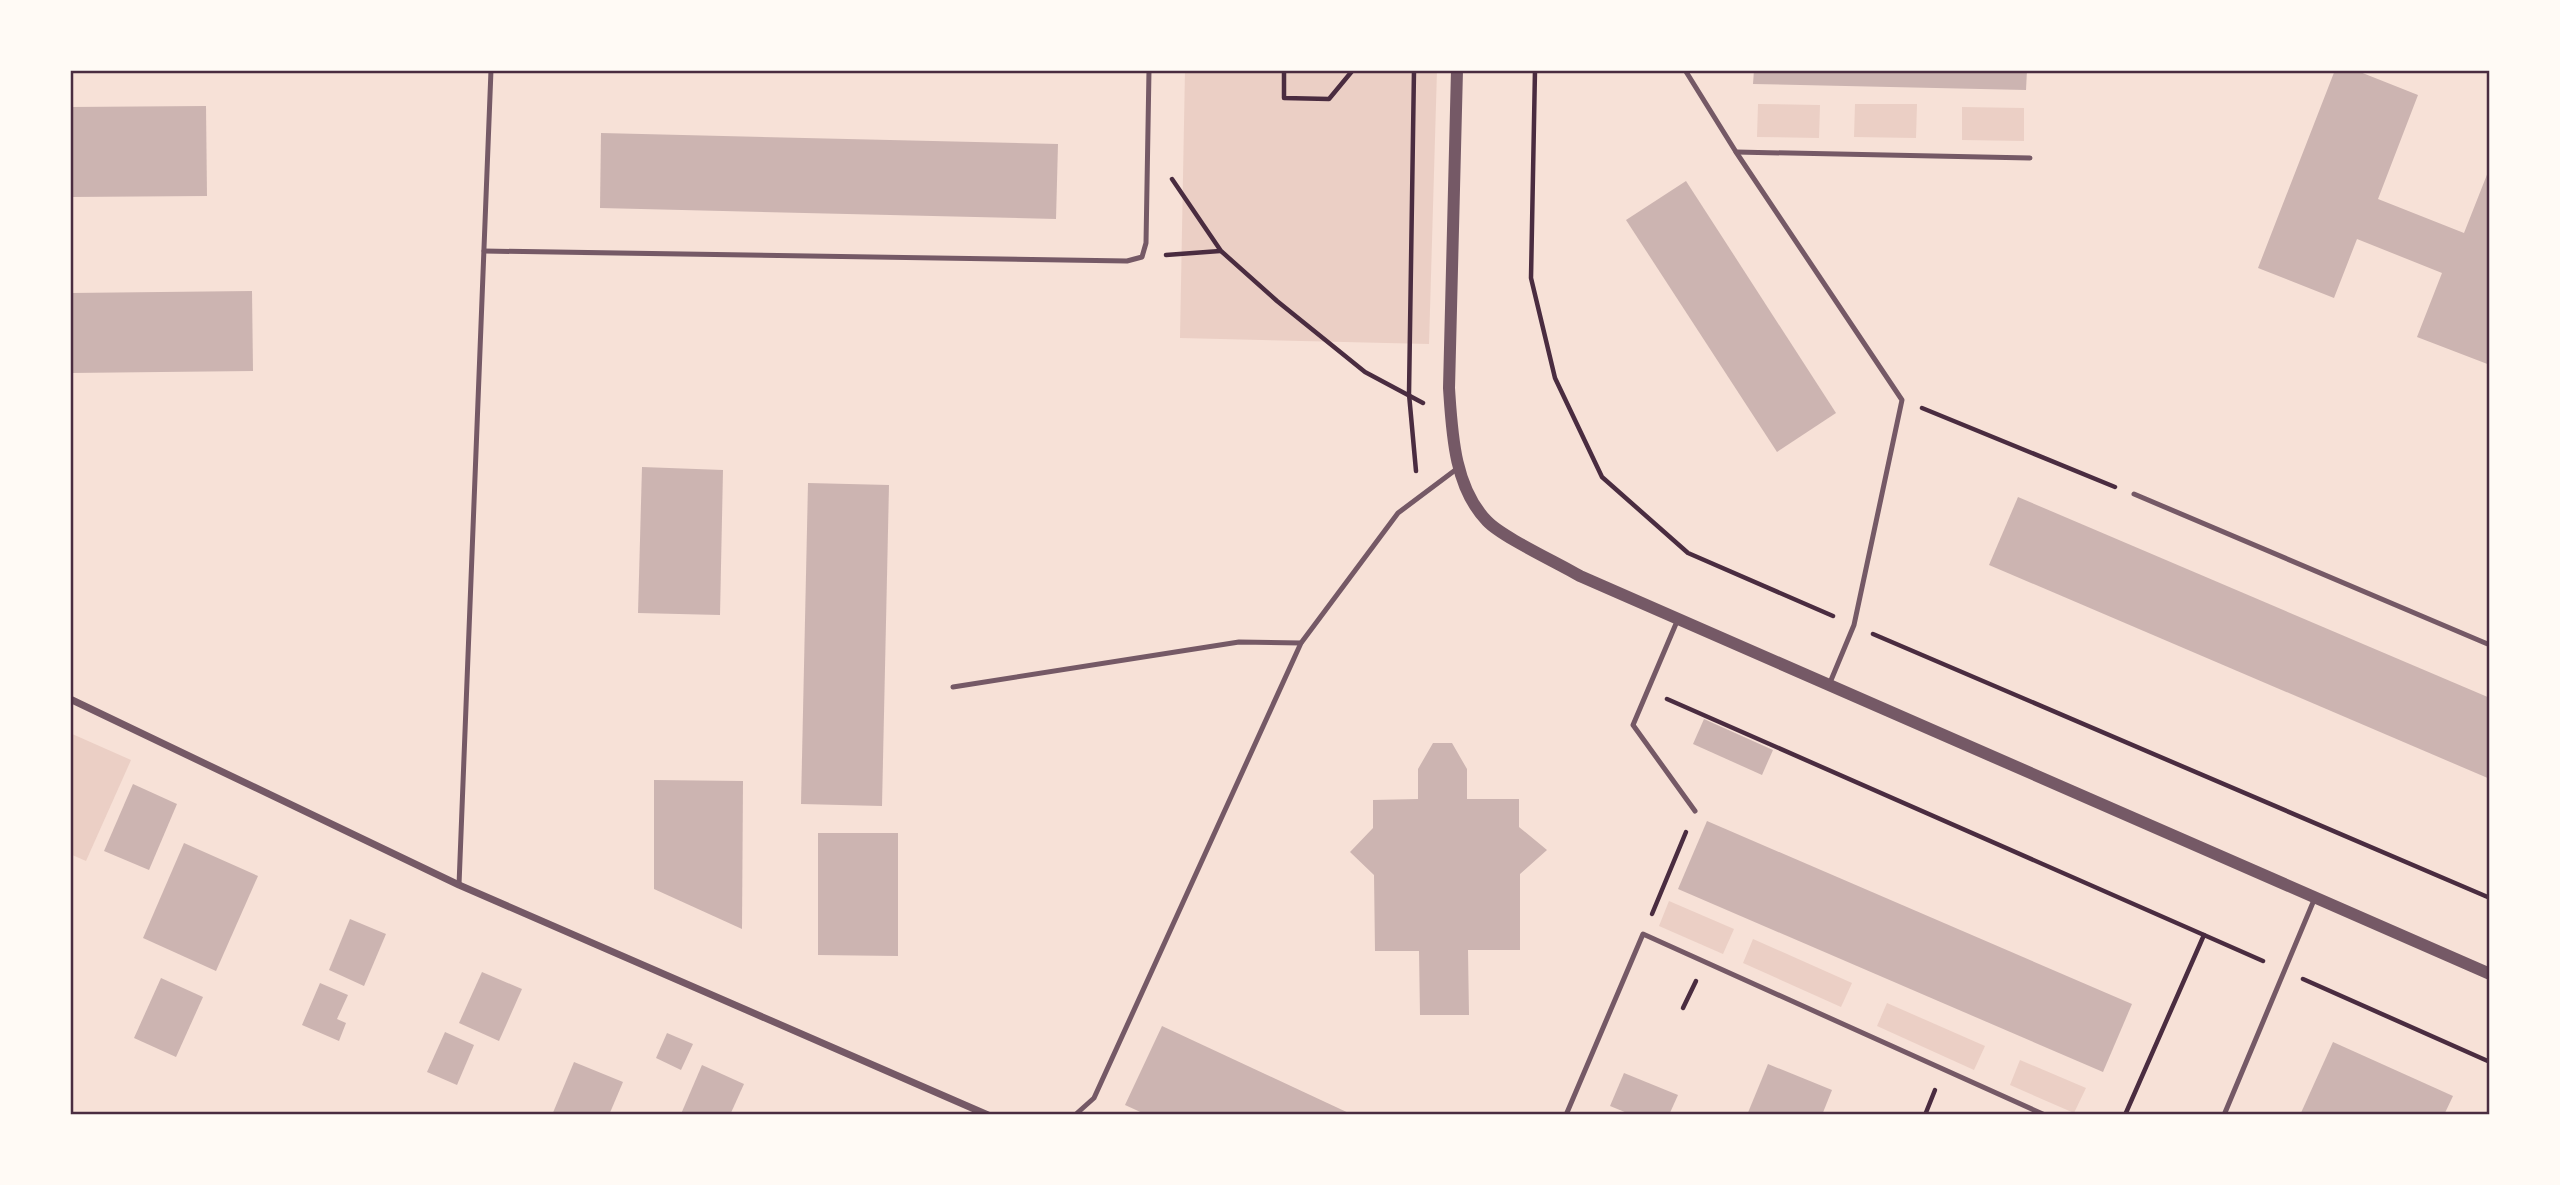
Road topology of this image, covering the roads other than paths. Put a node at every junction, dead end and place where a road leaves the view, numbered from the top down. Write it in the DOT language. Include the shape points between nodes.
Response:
graph roads {
  1 [pos="491,70"];
  2 [pos="1149,70"];
  3 [pos="1457,70"];
  4 [pos="1685,70"];
  5 [pos="1736,152"];
  6 [pos="2030,158"];
  7 [pos="484,251"];
  8 [pos="1458,468"];
  9 [pos="2134,494"];
  10 [pos="1678,619"];
  11 [pos="1301,643"];
  12 [pos="2490,645"];
  13 [pos="1829,685"];
  14 [pos="953,687"];
  15 [pos="70,699"];
  16 [pos="1695,811"];
  17 [pos="459,885"];
  18 [pos="2316,897"];
  19 [pos="2490,974"];
  20 [pos="988,1115"];
  21 [pos="1075,1115"];
  22 [pos="1566,1115"];
  23 [pos="2045,1115"];
  24 [pos="2224,1115"];
  1 -- 7 [label="lane"];
  2 -- 7 [label="lane" via="1142,257 1127,261"];
  3 -- 8 [label="street" via="1451,420"];
  4 -- 5 [label="lane"];
  5 -- 6 [label="lane"];
  5 -- 13 [label="lane" via="1902,400 1854,625"];
  7 -- 17 [label="lane"];
  8 -- 10 [label="street" via="1471,499 1488,522 1580,576"];
  8 -- 11 [label="lane" via="1398,513"];
  9 -- 12 [label="lane"];
  10 -- 13 [label="street"];
  10 -- 16 [label="lane" via="1633,725"];
  11 -- 14 [label="lane" via="1239,642"];
  11 -- 21 [label="lane" via="1094,1098"];
  13 -- 18 [label="street"];
  15 -- 17 [label="street"];
  17 -- 20 [label="street"];
  18 -- 19 [label="street"];
  18 -- 24 [label="lane"];
  22 -- 23 [label="lane" via="1643,934"];
}
